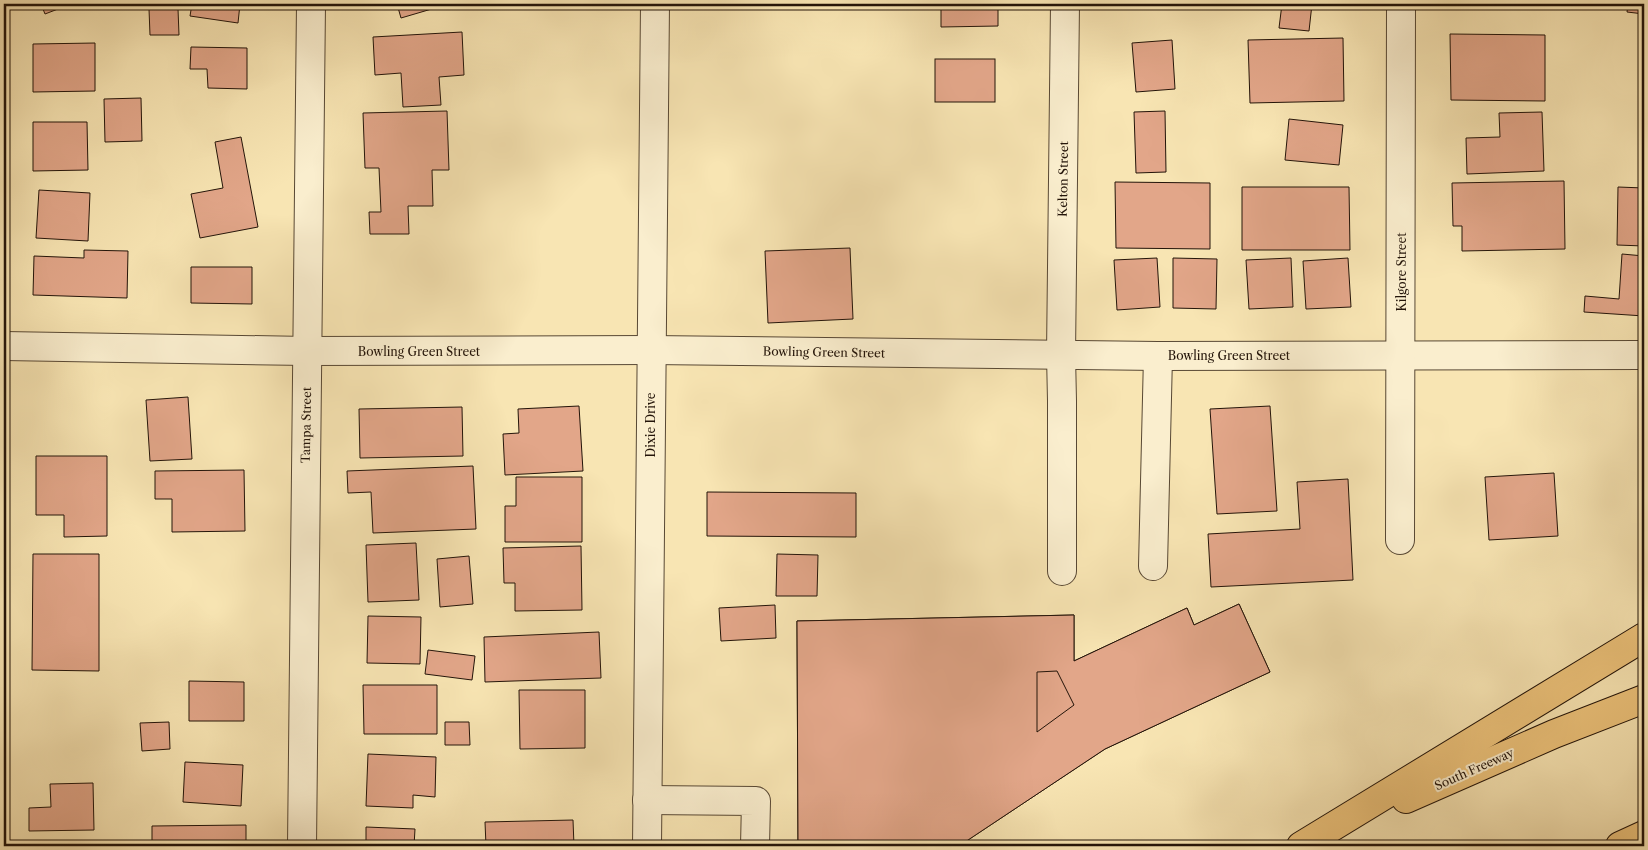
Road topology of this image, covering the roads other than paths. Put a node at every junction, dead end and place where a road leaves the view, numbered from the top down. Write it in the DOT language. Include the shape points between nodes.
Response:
graph roads {
  1 [pos="311,4"];
  2 [pos="655,4"];
  3 [pos="1065,4"];
  4 [pos="1401,4"];
  5 [pos="4,346"];
  6 [pos="307,350"];
  7 [pos="651,350"];
  8 [pos="1400,354"];
  9 [pos="1060,355"];
  10 [pos="1644,355"];
  11 [pos="1158,356"];
  12 [pos="1400,540"];
  13 [pos="1153,566"];
  14 [pos="1062,570"];
  15 [pos="1644,637"];
  16 [pos="1644,699"];
  17 [pos="647,800"];
  18 [pos="1644,835"];
  19 [pos="302,846"];
  20 [pos="647,846"];
  21 [pos="755,846"];
  22 [pos="1301,846"];
  23 [pos="1307,846"];
  24 [pos="1620,846"];
  1 -- 6 [label="street, Tampa Street"];
  2 -- 7 [label="street, Dixie Drive"];
  3 -- 9 [label="street, Kelton Street"];
  4 -- 8 [label="street, Kilgore Street"];
  5 -- 6 [label="street, Bowling Green Street"];
  6 -- 7 [label="street, Bowling Green Street"];
  6 -- 19 [label="street, Tampa Street"];
  7 -- 9 [label="street, Bowling Green Street"];
  7 -- 17 [label="street, Dixie Drive"];
  8 -- 10 [label="street, Bowling Green Street"];
  8 -- 11 [label="street, Bowling Green Street"];
  8 -- 12 [label="street, Kilgore Street"];
  9 -- 11 [label="street, Bowling Green Street"];
  9 -- 14 [label="street, Kelton Street"];
  11 -- 13 [label="street"];
  15 -- 22 [label="highway"];
  16 -- 23 [label="highway, South Freeway" via="1554,734 1367,816"];
  17 -- 20 [label="street, Dixie Drive"];
  17 -- 21 [label="street" via="756,801"];
  18 -- 24 [label="highway"];
}
